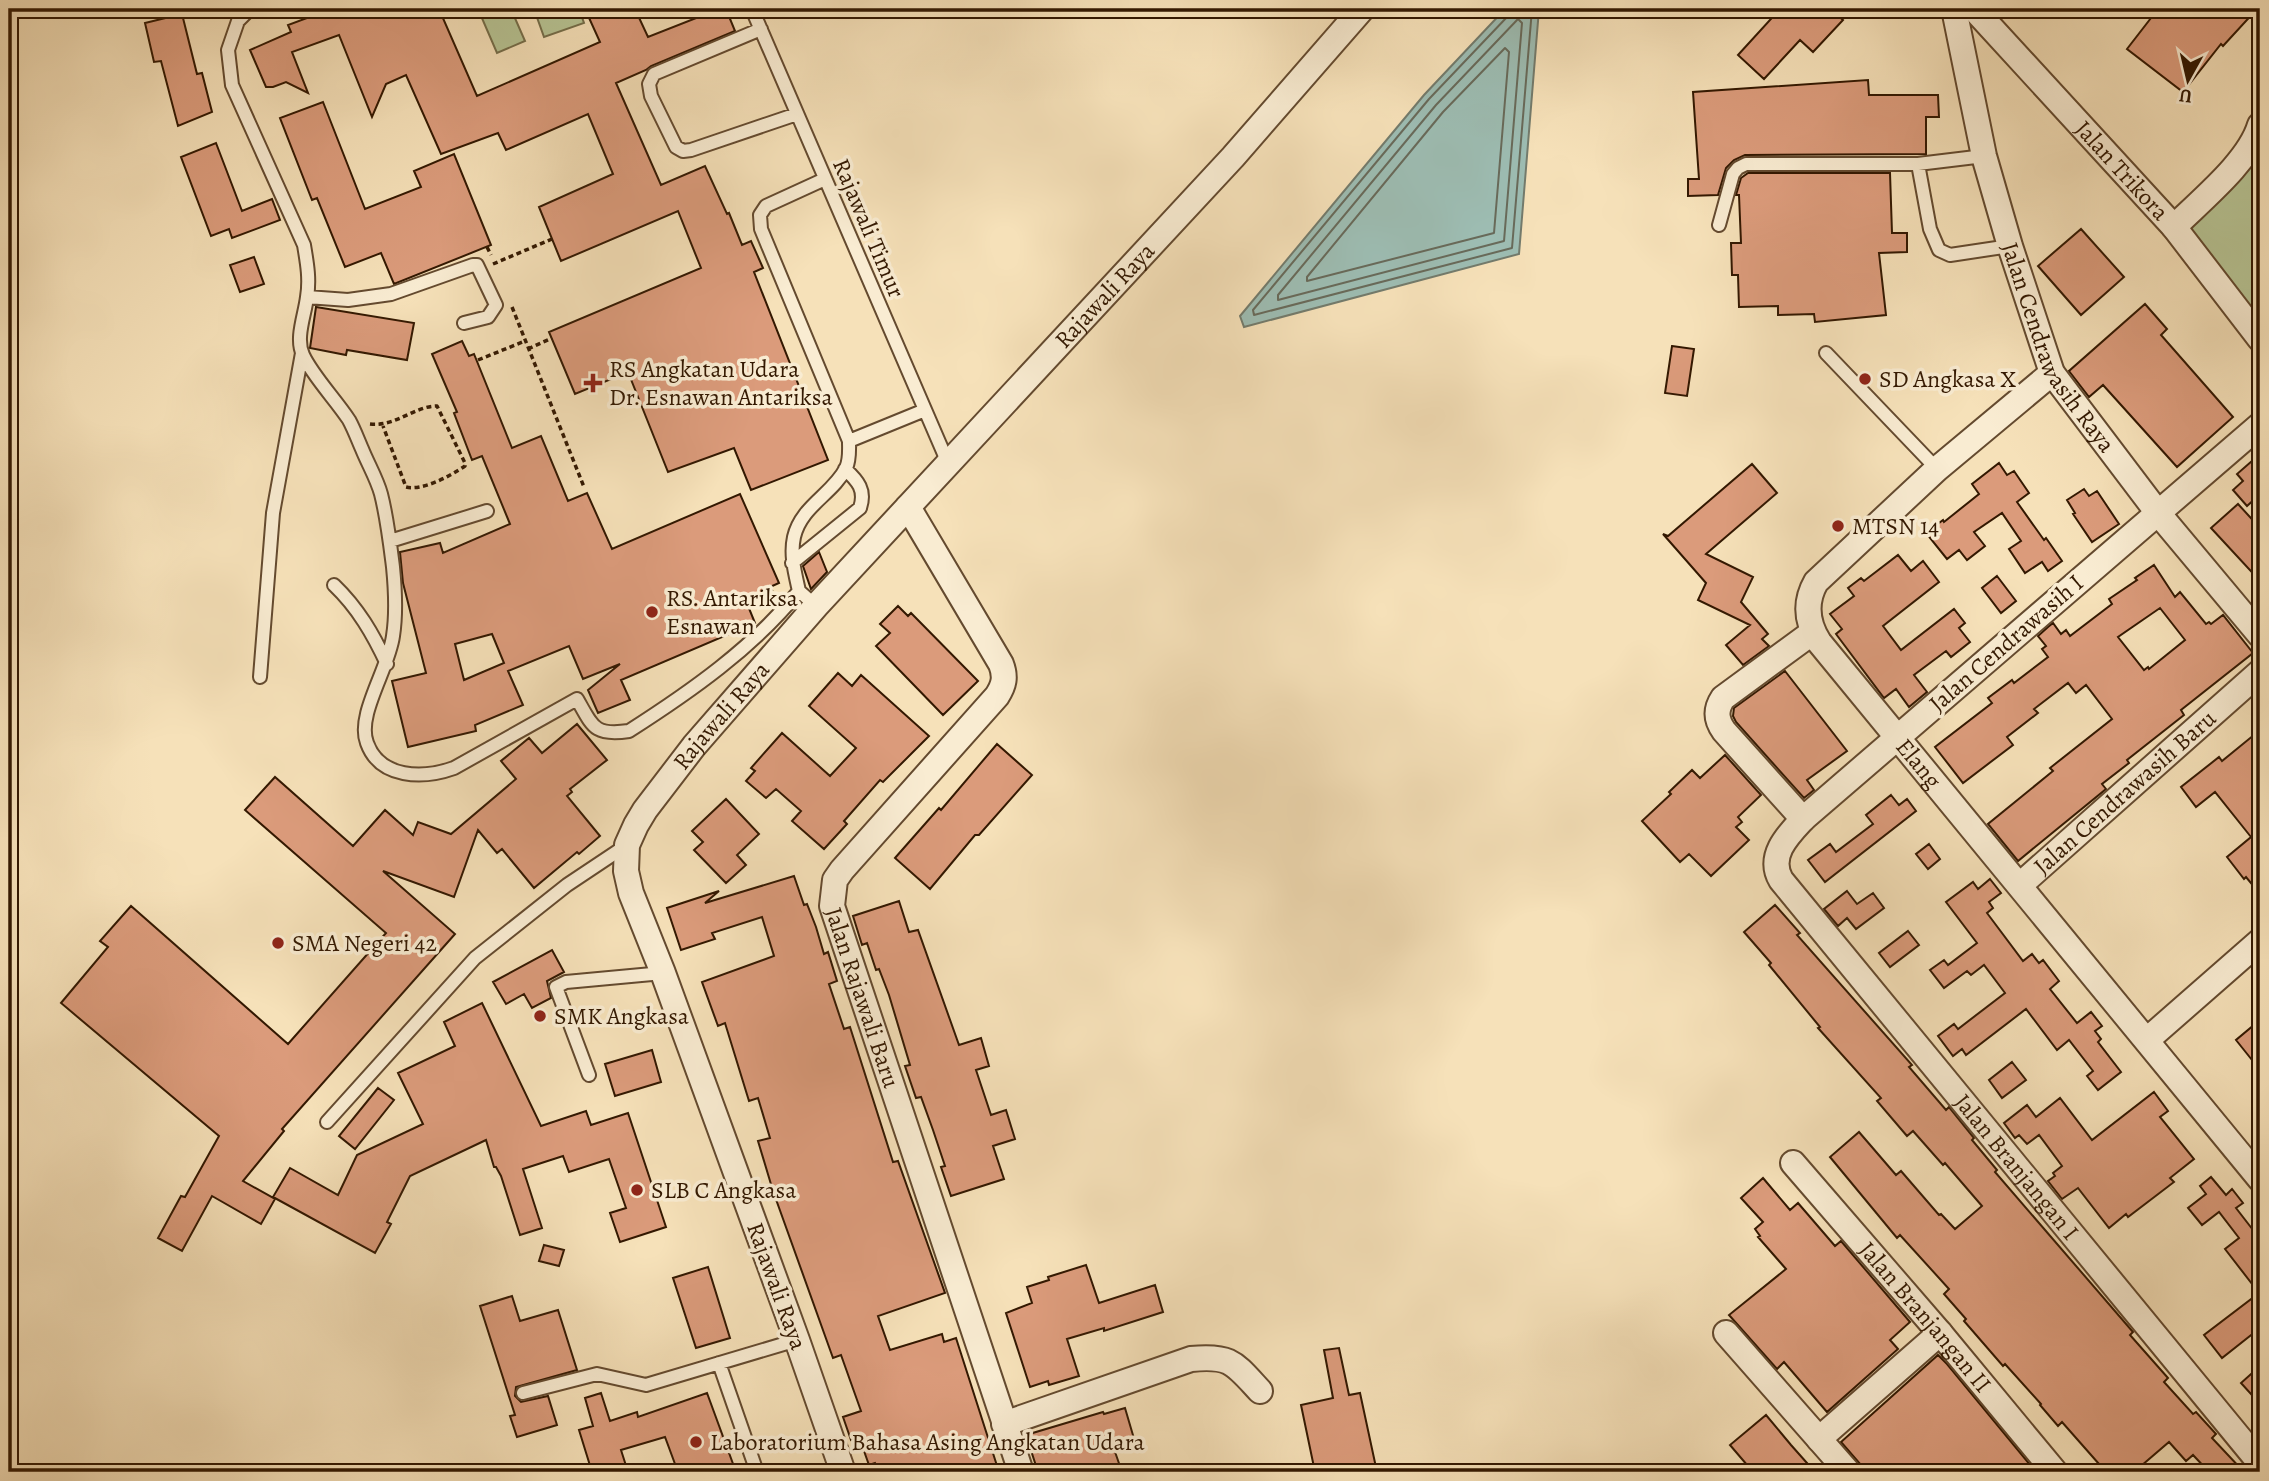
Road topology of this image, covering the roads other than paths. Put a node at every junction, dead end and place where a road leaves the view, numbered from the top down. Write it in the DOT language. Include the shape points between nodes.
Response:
graph roads {
  1 [pos="250,9"];
  2 [pos="752,9"];
  3 [pos="1362,9"];
  4 [pos="1954,9"];
  5 [pos="1974,9"];
  6 [pos="761,29"];
  7 [pos="797,114"];
  8 [pos="2260,125"];
  9 [pos="1984,156"];
  10 [pos="1918,164"];
  11 [pos="825,179"];
  12 [pos="1719,225"];
  13 [pos="2174,227"];
  14 [pos="2010,246"];
  15 [pos="307,298"];
  16 [pos="464,323"];
  17 [pos="2260,339"];
  18 [pos="1826,353"];
  19 [pos="302,354"];
  20 [pos="2052,373"];
  21 [pos="925,410"];
  22 [pos="2260,425"];
  23 [pos="849,441"];
  24 [pos="948,463"];
  25 [pos="845,469"];
  26 [pos="1937,469"];
  27 [pos="908,507"];
  28 [pos="486,511"];
  29 [pos="2158,513"];
  30 [pos="390,541"];
  31 [pos="792,563"];
  32 [pos="334,585"];
  33 [pos="808,598"];
  34 [pos="1813,632"];
  35 [pos="2260,635"];
  36 [pos="387,664"];
  37 [pos="2260,672"];
  38 [pos="260,677"];
  39 [pos="1897,736"];
  40 [pos="1803,819"];
  41 [pos="627,845"];
  42 [pos="1776,867"];
  43 [pos="2020,885"];
  44 [pos="2260,941"];
  45 [pos="663,973"];
  46 [pos="2147,1040"];
  47 [pos="589,1075"];
  48 [pos="327,1122"];
  49 [pos="1793,1163"];
  50 [pos="2260,1179"];
  51 [pos="1726,1333"];
  52 [pos="1940,1333"];
  53 [pos="797,1340"];
  54 [pos="719,1363"];
  55 [pos="1260,1391"];
  56 [pos="523,1393"];
  57 [pos="1004,1424"];
  58 [pos="1819,1439"];
  59 [pos="2260,1463"];
  60 [pos="757,1472"];
  61 [pos="843,1472"];
  62 [pos="1021,1472"];
  63 [pos="1848,1472"];
  64 [pos="2055,1472"];
  1 -- 15 [label="lane" via="238,21 228,50 232,85 304,245"];
  2 -- 6 [label="lane, Rajawali Timur"];
  3 -- 24 [label="street, Rajawali Raya" via="1233,157"];
  4 -- 9 [label="street, Jalan Cendrawasih Raya"];
  5 -- 13 [label="street, Jalan Trikora"];
  6 -- 7 [label="lane, Rajawali Timur"];
  6 -- 7 [label="lane" via="654,74 649,84 651,96 676,147 683,151"];
  7 -- 11 [label="lane, Rajawali Timur"];
  8 -- 13 [label="street" via="2247,153"];
  9 -- 10 [label="lane"];
  9 -- 14 [label="street, Jalan Cendrawasih Raya"];
  10 -- 12 [label="lane" via="1746,164 1733,174"];
  10 -- 14 [label="lane" via="1930,229 1939,250 1950,255"];
  11 -- 21 [label="lane, Rajawali Timur"];
  11 -- 23 [label="lane" via="766,206 760,223"];
  13 -- 17 [label="street, Jalan Trikora"];
  14 -- 20 [label="street, Jalan Cendrawasih Raya"];
  15 -- 16 [label="lane" via="348,300 391,293 473,265 480,268 496,305 488,317"];
  15 -- 19 [label="lane" via="300,334"];
  18 -- 26 [label="lane"];
  19 -- 30 [label="lane" via="351,422 380,492"];
  19 -- 38 [label="lane" via="273,513"];
  20 -- 26 [label="street"];
  20 -- 29 [label="street, Jalan Cendrawasih Raya"];
  21 -- 23 [label="lane"];
  21 -- 24 [label="lane, Rajawali Timur"];
  22 -- 29 [label="street, Jalan Cendrawasih I"];
  23 -- 25 [label="lane"];
  24 -- 27 [label="street, Rajawali Raya"];
  25 -- 31 [label="lane" via="799,523"];
  25 -- 31 [label="lane" via="862,488 860,508"];
  26 -- 34 [label="street" via="1815,582 1808,600"];
  27 -- 33 [label="street, Rajawali Raya"];
  27 -- 57 [label="street, Jalan Rajawali Baru" via="1001,664 1003,684 842,870 835,880 832,906"];
  28 -- 30 [label="lane"];
  29 -- 35 [label="street, Jalan Cendrawasih Raya"];
  29 -- 39 [label="street, Jalan Cendrawasih I"];
  30 -- 36 [label="lane" via="394,635"];
  31 -- 33 [label="lane"];
  32 -- 36 [label="lane" via="371,630"];
  33 -- 36 [label="lane" via="629,731 600,732 577,699 437,774 394,771 370,750 364,729 366,715"];
  33 -- 41 [label="street, Rajawali Raya" via="645,810"];
  34 -- 39 [label="street, Elang"];
  34 -- 40 [label="street" via="1723,698 1717,712 1724,731"];
  37 -- 43 [label="street, Jalan Cendrawasih Baru"];
  39 -- 40 [label="street, Jalan Cendrawasih I"];
  39 -- 43 [label="street, Elang"];
  40 -- 42 [label="street, Jalan Cendrawasih I" via="1781,846"];
  41 -- 45 [label="street, Rajawali Raya" via="628,882"];
  41 -- 48 [label="lane" via="567,885 475,958"];
  42 -- 59 [label="street, Jalan Branjangan I" via="1781,880"];
  43 -- 46 [label="street, Elang"];
  44 -- 46 [label="street"];
  45 -- 47 [label="lane" via="566,982 556,988"];
  45 -- 53 [label="street, Rajawali Raya"];
  46 -- 50 [label="street, Elang"];
  49 -- 52 [label="street, Jalan Branjangan II"];
  51 -- 58 [label="street"];
  52 -- 58 [label="street"];
  52 -- 64 [label="street, Jalan Branjangan II"];
  53 -- 54 [label="lane"];
  53 -- 61 [label="street, Rajawali Raya"];
  54 -- 56 [label="lane" via="646,1385 597,1374"];
  54 -- 60 [label="lane"];
  55 -- 57 [label="street" via="1231,1362 1191,1359"];
  57 -- 62 [label="street, Jalan Rajawali Baru"];
  58 -- 63 [label="street"];
}
